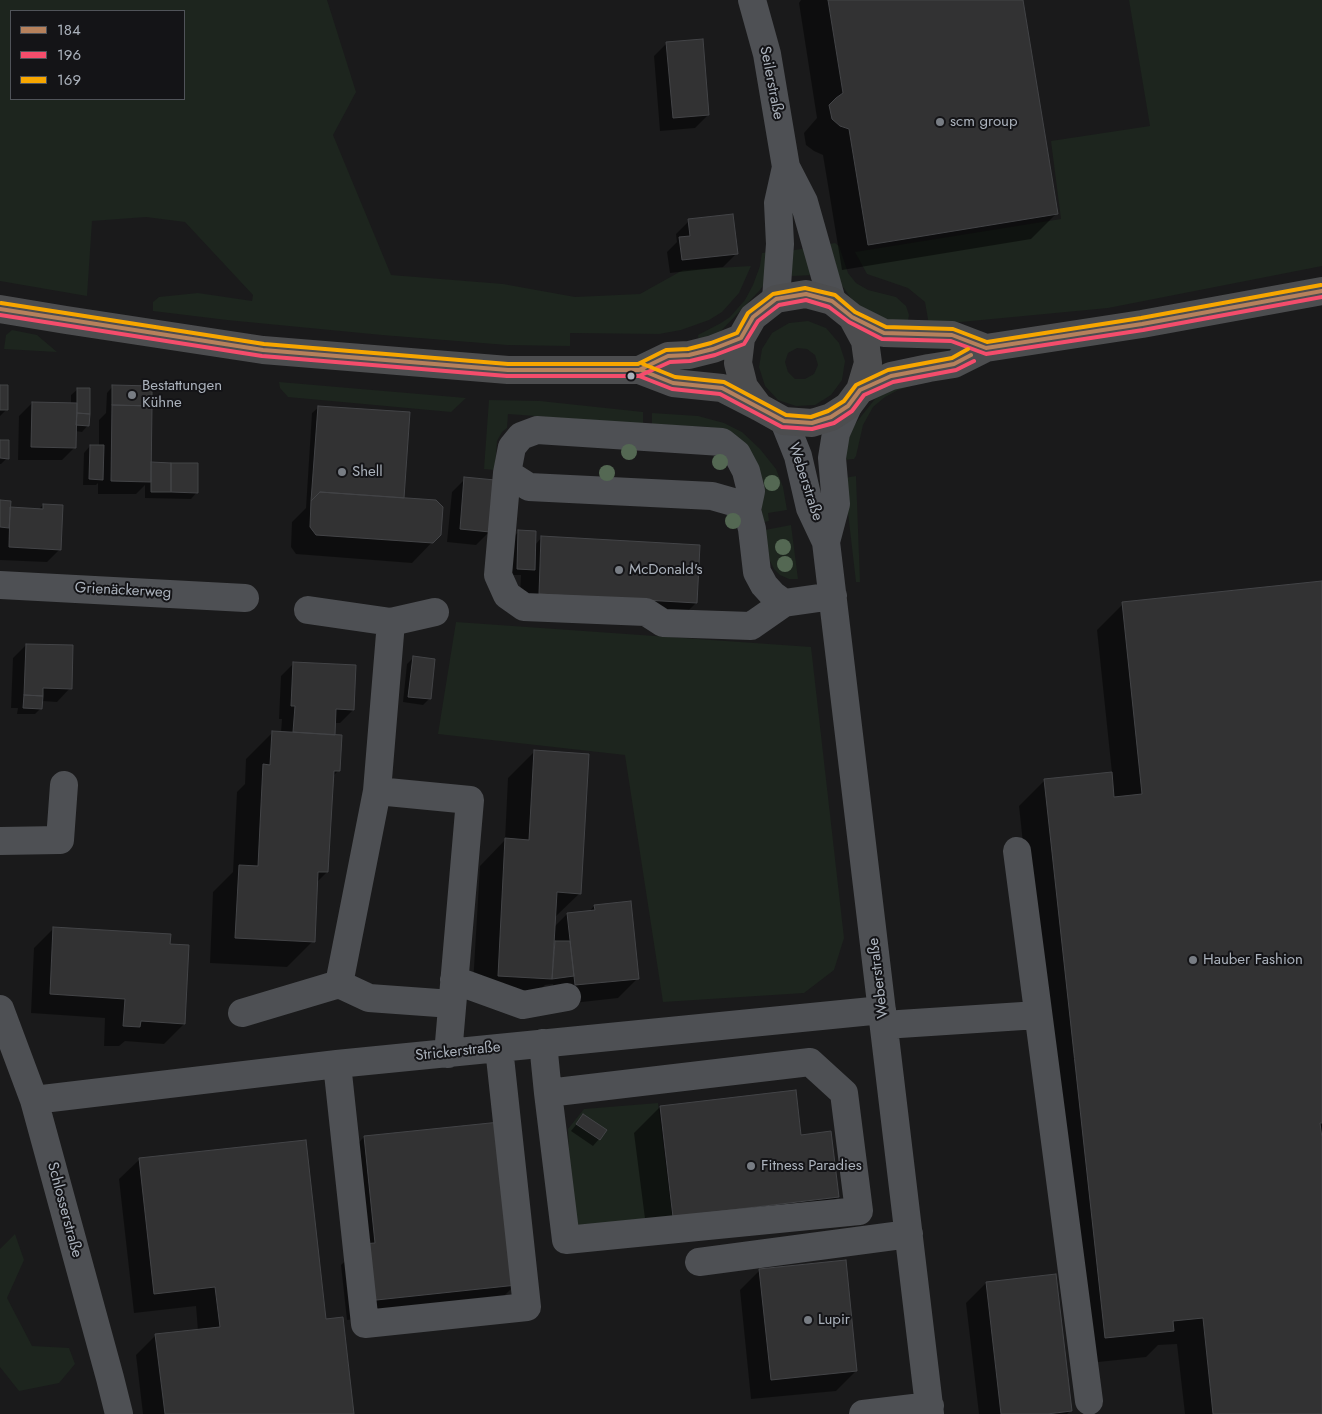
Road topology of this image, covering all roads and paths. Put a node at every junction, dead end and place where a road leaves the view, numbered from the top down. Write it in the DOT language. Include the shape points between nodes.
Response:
graph roads {
  1 [pos="752,0"];
  2 [pos="786,167"];
  3 [pos="1322,291"];
  4 [pos="776,299"];
  5 [pos="0,309"];
  6 [pos="842,309"];
  7 [pos="741,338"];
  8 [pos="986,348"];
  9 [pos="639,370"];
  10 [pos="854,398"];
  11 [pos="759,407"];
  12 [pos="784,421"];
  13 [pos="507,473"];
  14 [pos="747,510"];
  15 [pos="826,542"];
  16 [pos="0,585"];
  17 [pos="833,596"];
  18 [pos="245,598"];
  19 [pos="784,603"];
  20 [pos="308,610"];
  21 [pos="435,612"];
  22 [pos="391,622"];
  23 [pos="64,785"];
  24 [pos="377,792"];
  25 [pos="0,841"];
  26 [pos="1017,851"];
  27 [pos="339,984"];
  28 [pos="453,992"];
  29 [pos="567,996"];
  30 [pos="0,1009"];
  31 [pos="242,1014"];
  32 [pos="1038,1015"];
  33 [pos="883,1017"];
  34 [pos="543,1043"];
  35 [pos="499,1048"];
  36 [pos="448,1054"];
  37 [pos="337,1064"];
  38 [pos="548,1093"];
  39 [pos="34,1100"];
  40 [pos="909,1234"];
  41 [pos="699,1262"];
  42 [pos="1089,1401"];
  43 [pos="930,1410"];
  44 [pos="119,1414"];
  45 [pos="864,1414"];
  1 -- 2 [label="street, Seilerstraße" via="767,54"];
  2 -- 4 [label="street, Seilerstraße" via="778,202 780,244"];
  2 -- 6 [label="street, Seilerstraße" via="804,202"];
  3 -- 8 [label="main road"];
  4 -- 6 [label="main road" via="806,294"];
  4 -- 7 [label="main road" via="753,317"];
  5 -- 9 [label="main road" via="282,352 508,370"];
  6 -- 8 [label="main road" via="884,333 952,336"];
  6 -- 10 [label="main road" via="865,341 868,363"];
  7 -- 9 [label="main road" via="689,355 668,356"];
  7 -- 11 [label="main road" via="738,363 744,386"];
  8 -- 10 [label="main road" via="954,364 891,376"];
  9 -- 11 [label="main road" via="673,383 722,388"];
  10 -- 12 [label="main road" via="830,417 812,423"];
  10 -- 15 [label="street, Weberstraße" via="836,433 832,458 836,504"];
  11 -- 12 [label="main road"];
  12 -- 15 [label="street, Weberstraße" via="798,456 810,508"];
  13 -- 14 [label="street" via="530,486 712,496"];
  13 -- 14 [label="street" via="512,447 520,436 537,430 722,442 736,454 746,471 751,491"];
  13 -- 19 [label="street" via="498,575 507,595 524,607 646,612 663,623 751,626"];
  14 -- 19 [label="street" via="756,572 773,595"];
  15 -- 17 [label="street, Weberstraße"];
  16 -- 18 [label="street, Grienäckerweg"];
  17 -- 19 [label="street"];
  17 -- 33 [label="street, Weberstraße"];
  20 -- 22 [label="street"];
  21 -- 22 [label="street"];
  22 -- 24 [label="street"];
  23 -- 25 [label="street" via="60,840"];
  24 -- 27 [label="street"];
  24 -- 28 [label="street" via="470,800"];
  26 -- 32 [label="street"];
  27 -- 28 [label="street" via="369,998"];
  27 -- 31 [label="street"];
  28 -- 29 [label="street" via="524,1005"];
  28 -- 36 [label="street"];
  30 -- 39 [label="street, Schlosserstraße"];
  32 -- 33 [label="street, Strickerstraße"];
  32 -- 42 [label="street"];
  33 -- 34 [label="street, Strickerstraße"];
  33 -- 40 [label="street, Weberstraße"];
  34 -- 35 [label="street, Strickerstraße"];
  34 -- 38 [label="street"];
  35 -- 36 [label="street, Strickerstraße"];
  35 -- 37 [label="street" via="527,1307 365,1324"];
  36 -- 37 [label="street, Strickerstraße"];
  37 -- 39 [label="street, Strickerstraße"];
  38 -- 38 [label="street" via="566,1240 859,1211 844,1093 810,1062"];
  39 -- 44 [label="street, Schlosserstraße"];
  40 -- 41 [label="street"];
  40 -- 43 [label="street, Weberstraße"];
  43 -- 45 [label="street"];
}
